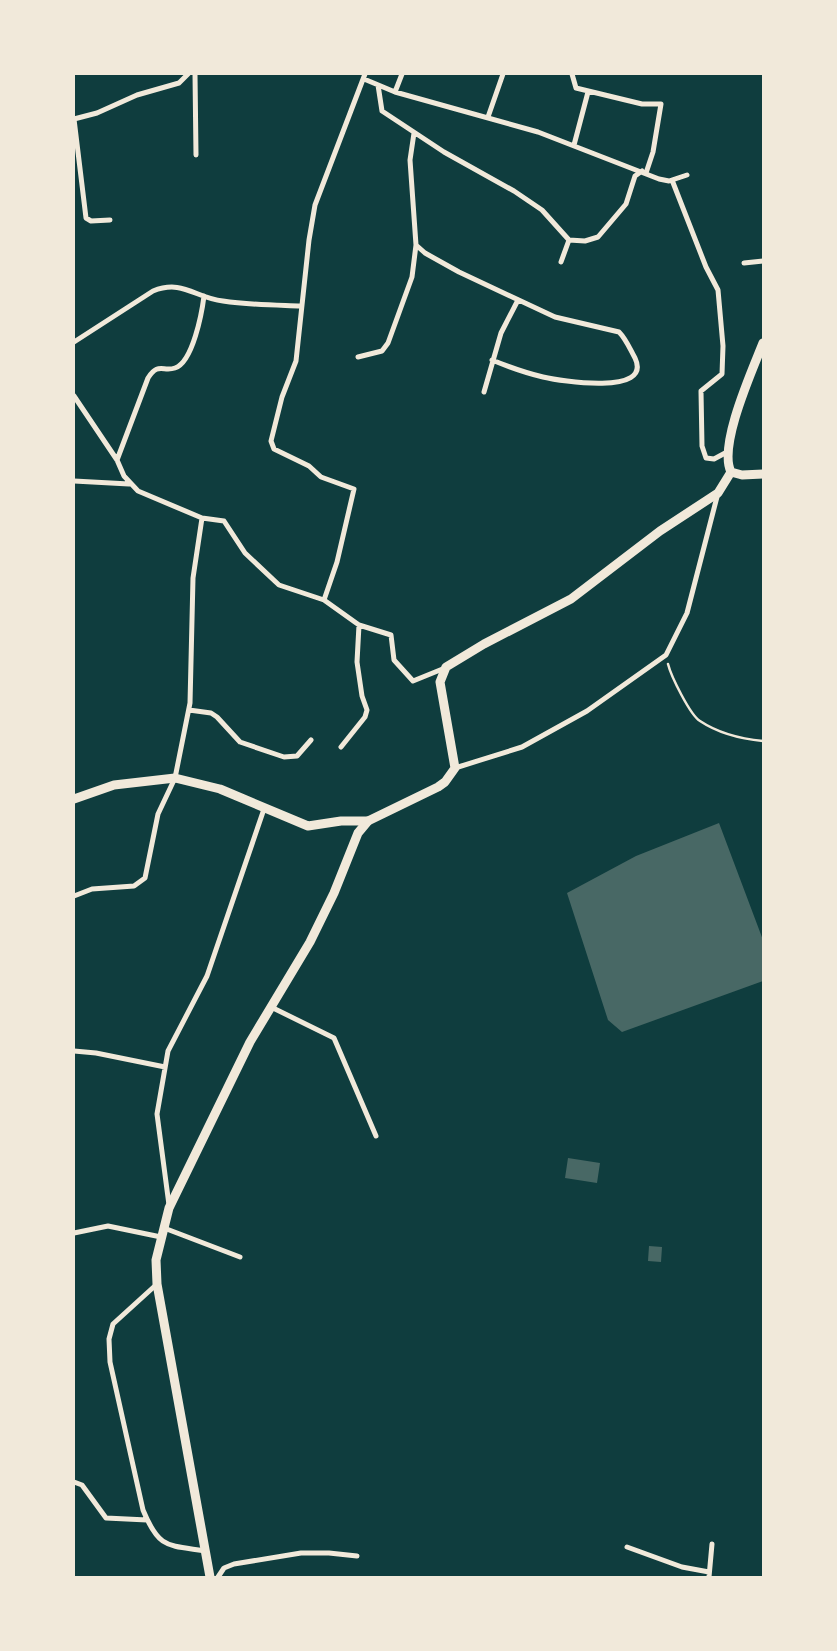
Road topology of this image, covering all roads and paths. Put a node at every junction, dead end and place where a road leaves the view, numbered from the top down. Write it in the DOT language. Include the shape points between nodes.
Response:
graph roads {
  1 [pos="188,74"];
  2 [pos="195,74"];
  3 [pos="402,74"];
  4 [pos="503,74"];
  5 [pos="572,74"];
  6 [pos="364,76"];
  7 [pos="378,85"];
  8 [pos="395,92"];
  9 [pos="588,92"];
  10 [pos="488,117"];
  11 [pos="74,119"];
  12 [pos="414,134"];
  13 [pos="574,146"];
  14 [pos="196,155"];
  15 [pos="644,172"];
  16 [pos="686,175"];
  17 [pos="672,180"];
  18 [pos="110,220"];
  19 [pos="569,240"];
  20 [pos="416,245"];
  21 [pos="763,261"];
  22 [pos="561,262"];
  23 [pos="744,263"];
  24 [pos="204,296"];
  25 [pos="518,300"];
  26 [pos="301,306"];
  27 [pos="74,342"];
  28 [pos="763,343"];
  29 [pos="358,357"];
  30 [pos="492,360"];
  31 [pos="484,392"];
  32 [pos="74,396"];
  33 [pos="727,452"];
  34 [pos="118,460"];
  35 [pos="731,472"];
  36 [pos="763,474"];
  37 [pos="74,482"];
  38 [pos="129,484"];
  39 [pos="718,493"];
  40 [pos="202,518"];
  41 [pos="324,600"];
  42 [pos="359,625"];
  43 [pos="666,655"];
  44 [pos="446,667"];
  45 [pos="189,710"];
  46 [pos="311,740"];
  47 [pos="763,741"];
  48 [pos="341,747"];
  49 [pos="455,768"];
  50 [pos="175,778"];
  51 [pos="74,799"];
  52 [pos="264,809"];
  53 [pos="368,821"];
  54 [pos="74,896"];
  55 [pos="271,1007"];
  56 [pos="74,1052"];
  57 [pos="166,1067"];
  58 [pos="376,1136"];
  59 [pos="169,1208"];
  60 [pos="74,1233"];
  61 [pos="162,1233"];
  62 [pos="240,1256"];
  63 [pos="157,1284"];
  64 [pos="74,1482"];
  65 [pos="147,1520"];
  66 [pos="712,1544"];
  67 [pos="628,1547"];
  68 [pos="206,1551"];
  69 [pos="357,1556"];
  70 [pos="709,1575"];
  71 [pos="210,1577"];
  72 [pos="218,1577"];
  1 -- 11 [label="street" via="179,82"];
  2 -- 14 [label="street"];
  3 -- 8 [label="street"];
  4 -- 10 [label="street"];
  5 -- 9 [label="street" via="576,88"];
  6 -- 7 [label="street"];
  6 -- 26 [label="street" via="315,205"];
  7 -- 8 [label="street"];
  7 -- 12 [label="street" via="382,111"];
  8 -- 10 [label="street"];
  9 -- 13 [label="street"];
  9 -- 15 [label="street" via="642,104 661,104 654,152"];
  10 -- 13 [label="street"];
  11 -- 18 [label="street" via="86,218"];
  12 -- 19 [label="street" via="542,210"];
  12 -- 20 [label="street" via="410,160"];
  13 -- 15 [label="street"];
  15 -- 17 [label="street" via="658,179"];
  15 -- 19 [label="street" via="635,176 621,213 598,237 585,241"];
  16 -- 17 [label="street"];
  17 -- 33 [label="street" via="718,290 722,374 701,391 702,446 706,458 714,459"];
  19 -- 22 [label="street"];
  20 -- 25 [label="street" via="460,272"];
  20 -- 29 [label="street" via="412,277 388,343 382,351"];
  21 -- 23 [label="street"];
  24 -- 26 [label="street" via="222,301"];
  24 -- 27 [label="street" via="189,288 163,287"];
  24 -- 34 [label="street" via="195,339 180,365 160,368 148,378"];
  25 -- 30 [label="street"];
  25 -- 30 [label="street" via="555,317 619,332 638,364 636,372 632,378 622,382 599,383 544,377"];
  26 -- 41 [label="street" via="296,361 271,440 274,449 309,466 321,477 354,489 337,562"];
  28 -- 33 [label="main road" via="742,396"];
  30 -- 31 [label="street"];
  32 -- 34 [label="street"];
  33 -- 35 [label="main road"];
  34 -- 38 [label="street"];
  35 -- 36 [label="main road"];
  35 -- 39 [label="main road"];
  37 -- 38 [label="street"];
  38 -- 40 [label="street" via="138,491"];
  39 -- 43 [label="street" via="687,613"];
  39 -- 44 [label="main road" via="660,531 571,599"];
  40 -- 41 [label="street" via="224,521 245,553 279,585"];
  40 -- 45 [label="street" via="193,578"];
  41 -- 42 [label="street"];
  42 -- 44 [label="street" via="391,635 394,660 413,681"];
  42 -- 48 [label="street" via="357,662 367,710"];
  43 -- 47 [label="path" via="671,678 698,721 742,739"];
  43 -- 49 [label="street" via="588,711 522,747"];
  44 -- 49 [label="main road" via="440,682"];
  45 -- 46 [label="street" via="210,713 240,742 284,757 297,756"];
  45 -- 50 [label="street"];
  49 -- 53 [label="main road" via="446,782 438,787"];
  50 -- 51 [label="main road" via="114,785"];
  50 -- 52 [label="main road" via="220,789"];
  50 -- 54 [label="street" via="158,814 144,878 134,886 92,889"];
  52 -- 53 [label="main road" via="308,826"];
  52 -- 57 [label="street" via="207,976 168,1051"];
  53 -- 55 [label="main road" via="358,833 310,942"];
  55 -- 58 [label="street" via="334,1038"];
  55 -- 59 [label="main road" via="228,1083"];
  56 -- 57 [label="street" via="96,1052"];
  57 -- 59 [label="street" via="156,1114"];
  59 -- 61 [label="main road"];
  60 -- 61 [label="street" via="108,1226"];
  61 -- 62 [label="street"];
  61 -- 63 [label="main road" via="156,1260"];
  63 -- 65 [label="street" via="113,1324 109,1339 110,1362"];
  63 -- 68 [label="main road"];
  64 -- 65 [label="street" via="82,1485 106,1518"];
  65 -- 68 [label="street" via="159,1541 170,1546"];
  66 -- 70 [label="street"];
  67 -- 70 [label="street"];
  68 -- 71 [label="main road"];
  69 -- 72 [label="street" via="301,1553 234,1564 224,1568"];
}
